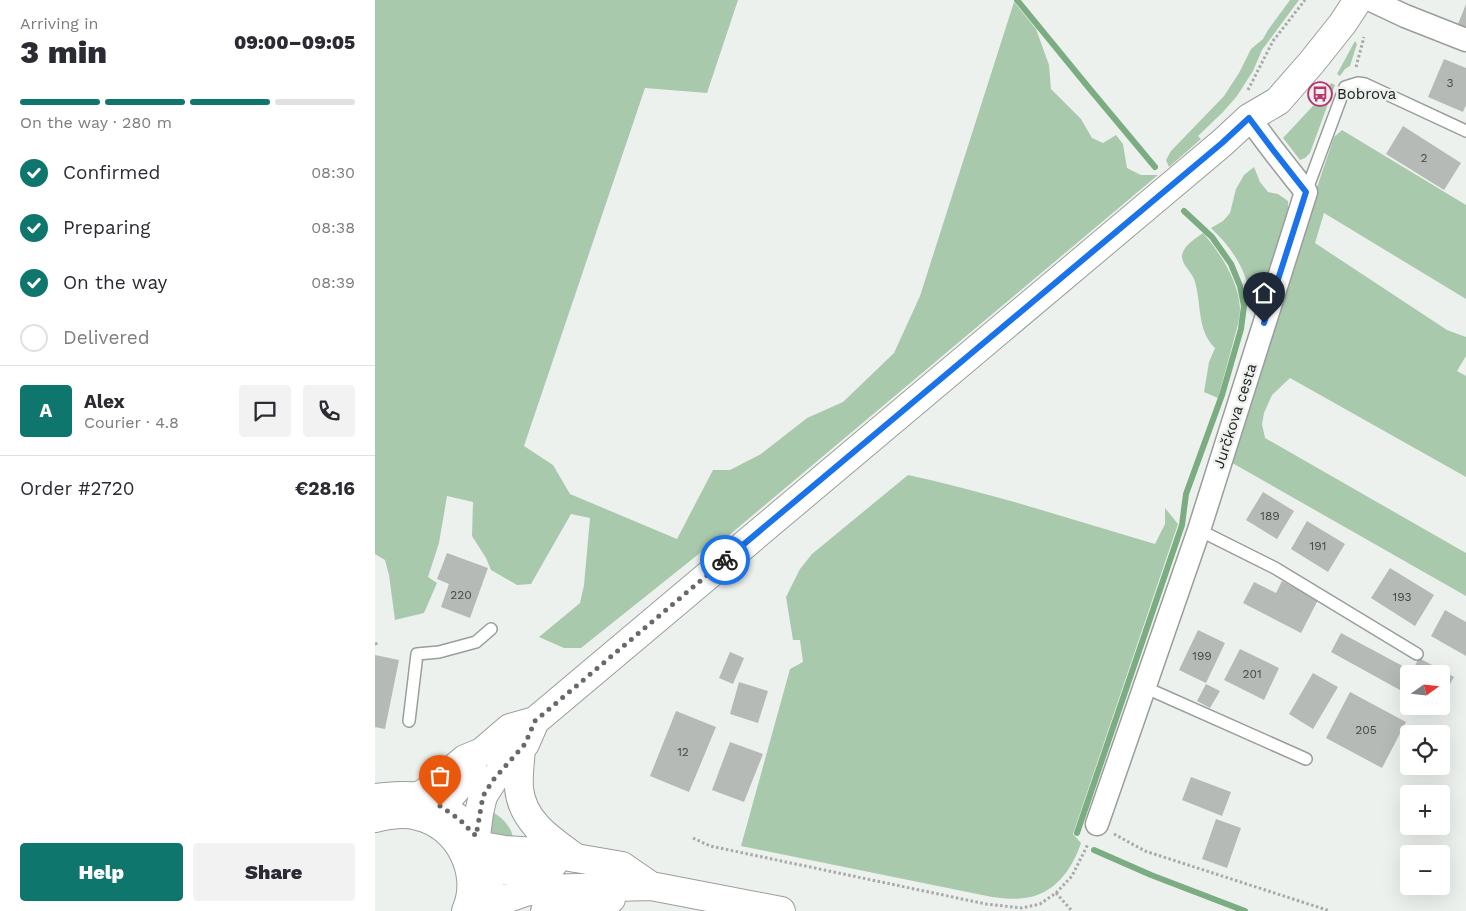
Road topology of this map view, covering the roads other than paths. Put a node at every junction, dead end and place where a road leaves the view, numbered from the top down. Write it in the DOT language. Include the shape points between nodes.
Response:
graph roads {
  1 [pos="1341,0"];
  2 [pos="1358,0"];
  3 [pos="1371,0"];
  4 [pos="1466,40"];
  5 [pos="1247,107"];
  6 [pos="1466,132"];
  7 [pos="1306,192"];
  8 [pos="1199,530"];
  9 [pos="491,629"];
  10 [pos="1417,654"];
  11 [pos="1144,687"];
  12 [pos="409,721"];
  13 [pos="535,721"];
  14 [pos="521,749"];
  15 [pos="1306,758"];
  16 [pos="375,798"];
  17 [pos="428,808"];
  18 [pos="375,818"];
  19 [pos="1097,824"];
  20 [pos="375,837"];
  21 [pos="479,854"];
  22 [pos="576,858"];
  23 [pos="651,886"];
  24 [pos="466,911"];
  25 [pos="485,911"];
  26 [pos="545,911"];
  27 [pos="781,911"];
  1 -- 5 [label="main road" via="1267,91"];
  2 -- 5 [label="main road" via="1337,31 1278,101"];
  3 -- 4 [label="street"];
  5 -- 7 [label="street" via="1273,150"];
  5 -- 13 [label="main road" via="1222,143"];
  6 -- 7 [label="lane" via="1365,84 1345,87"];
  7 -- 8 [label="street, Jurčkova cesta"];
  8 -- 10 [label="lane" via="1275,568"];
  8 -- 11 [label="street, Jurčkova cesta"];
  9 -- 12 [label="lane" via="476,642 417,654"];
  11 -- 15 [label="lane"];
  11 -- 19 [label="street, Jurčkova cesta"];
  13 -- 14 [label="main road"];
  13 -- 17 [label="main road" via="510,728 482,752 477,768"];
  14 -- 21 [label="main road" via="498,773 483,796"];
  14 -- 22 [label="main road" via="519,786 523,806 546,837"];
  16 -- 17 [label="main road" via="401,796"];
  17 -- 18 [label="main road"];
  17 -- 20 [label="main road" via="414,833 395,832"];
  17 -- 21 [label="main road" via="459,819"];
  21 -- 22 [label="main road" via="505,850"];
  21 -- 24 [label="main road" via="471,873 472,892"];
  21 -- 25 [label="main road" via="490,890"];
  22 -- 23 [label="main road" via="622,866"];
  23 -- 25 [label="main road" via="543,889 509,898"];
  23 -- 26 [label="main road" via="594,906"];
  23 -- 27 [label="main road"];
}
